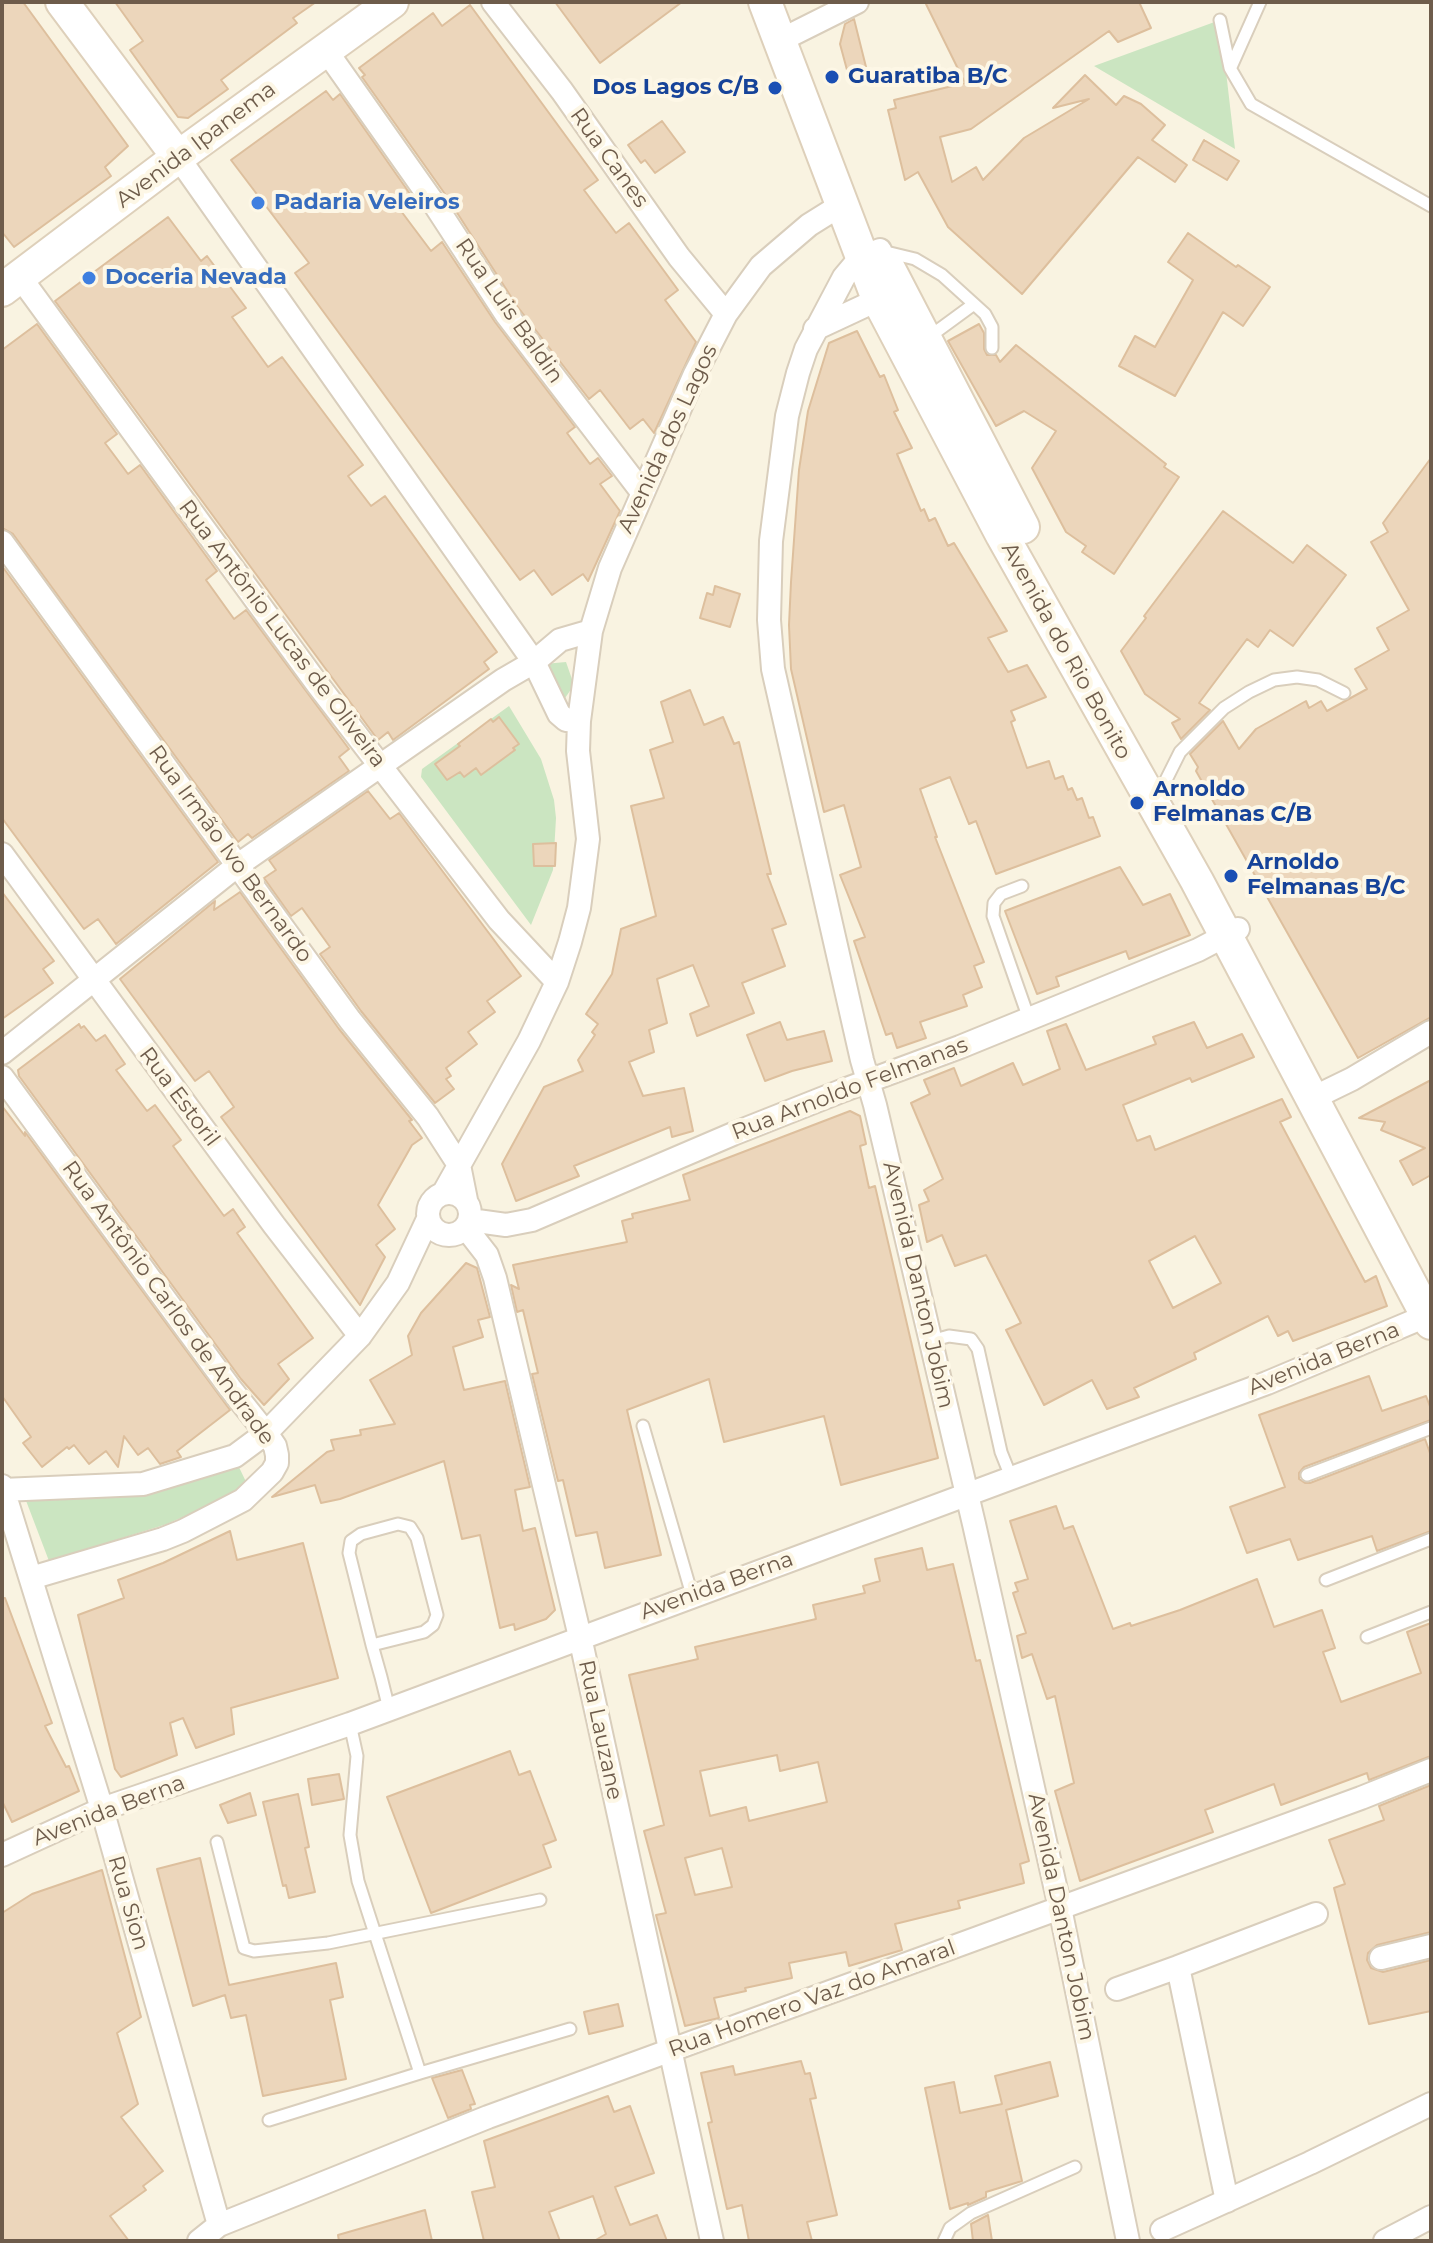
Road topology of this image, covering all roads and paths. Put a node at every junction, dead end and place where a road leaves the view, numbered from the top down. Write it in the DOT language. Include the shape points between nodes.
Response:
graph roads {
  1 [pos="62,2"];
  2 [pos="392,2"];
  3 [pos="493,2"];
  4 [pos="765,2"];
  5 [pos="785,2"];
  6 [pos="857,2"];
  7 [pos="1260,2"];
  8 [pos="1220,20"];
  9 [pos="789,37"];
  10 [pos="325,49"];
  11 [pos="1230,68"];
  12 [pos="178,157"];
  13 [pos="841,205"];
  14 [pos="1431,206"];
  15 [pos="870,254"];
  16 [pos="11,284"];
  17 [pos="888,295"];
  18 [pos="974,304"];
  19 [pos="726,314"];
  20 [pos="815,329"];
  21 [pos="926,340"];
  22 [pos="992,348"];
  23 [pos="642,492"];
  24 [pos="2,542"];
  25 [pos="591,631"];
  26 [pos="534,662"];
  27 [pos="1344,693"];
  28 [pos="579,721"];
  29 [pos="381,766"];
  30 [pos="1162,788"];
  31 [pos="2,854"];
  32 [pos="238,865"];
  33 [pos="1022,886"];
  34 [pos="1233,932"];
  35 [pos="93,979"];
  36 [pos="557,982"];
  37 [pos="1029,1019"];
  38 [pos="1431,1032"];
  39 [pos="2,1053"];
  40 [pos="2,1077"];
  41 [pos="868,1080"];
  42 [pos="1321,1094"];
  43 [pos="459,1165"];
  44 [pos="443,1194"];
  45 [pos="428,1219"];
  46 [pos="462,1221"];
  47 [pos="1431,1275"];
  48 [pos="398,1283"];
  49 [pos="1430,1318"];
  50 [pos="360,1336"];
  51 [pos="931,1341"];
  52 [pos="643,1426"];
  53 [pos="1431,1428"];
  54 [pos="266,1433"];
  55 [pos="1307,1475"];
  56 [pos="1011,1477"];
  57 [pos="2,1489"];
  58 [pos="967,1493"];
  59 [pos="1431,1539"];
  60 [pos="31,1578"];
  61 [pos="1326,1580"];
  62 [pos="692,1595"];
  63 [pos="1431,1612"];
  64 [pos="580,1637"];
  65 [pos="1367,1637"];
  66 [pos="372,1645"];
  67 [pos="389,1709"];
  68 [pos="350,1724"];
  69 [pos="1431,1770"];
  70 [pos="102,1809"];
  71 [pos="217,1842"];
  72 [pos="2,1855"];
  73 [pos="540,1900"];
  74 [pos="1060,1908"];
  75 [pos="1316,1914"];
  76 [pos="375,1934"];
  77 [pos="1431,1946"];
  78 [pos="1381,1958"];
  79 [pos="1178,1967"];
  80 [pos="1117,1989"];
  81 [pos="570,2029"];
  82 [pos="670,2052"];
  83 [pos="420,2073"];
  84 [pos="1431,2104"];
  85 [pos="269,2120"];
  86 [pos="1075,2167"];
  87 [pos="1227,2201"];
  88 [pos="1431,2217"];
  89 [pos="219,2225"];
  90 [pos="1162,2230"];
  91 [pos="199,2241"];
  92 [pos="712,2241"];
  93 [pos="944,2241"];
  94 [pos="1128,2241"];
  95 [pos="1385,2241"];
  1 -- 12 [label="main road"];
  2 -- 10 [label="main road, Avenida Ipanema"];
  3 -- 19 [label="street, Rua Canes"];
  4 -- 9 [label="main road, Avenida do Rio Bonito"];
  5 -- 9 [label="main road, Avenida do Rio Bonito"];
  6 -- 9 [label="street"];
  7 -- 11 [label="lane"];
  8 -- 11 [label="lane"];
  9 -- 13 [label="main road, Avenida do Rio Bonito"];
  9 -- 15 [label="main road, Avenida do Rio Bonito"];
  10 -- 12 [label="main road, Avenida Ipanema"];
  10 -- 23 [label="street, Rua Luis Baldin" via="506,314"];
  11 -- 14 [label="lane" via="1251,104"];
  12 -- 16 [label="main road, Avenida Ipanema"];
  12 -- 26 [label="street"];
  13 -- 15 [label="main road, Avenida do Rio Bonito"];
  13 -- 19 [label="street, Avenida dos Lagos" via="761,266"];
  15 -- 17 [label="main road, Avenida do Rio Bonito"];
  15 -- 18 [label="lane" via="915,259"];
  15 -- 20 [label="street, Avenida Danton Jobim" via="844,277"];
  16 -- 29 [label="street, Rua Antônio Lucas de Oliveira"];
  17 -- 20 [label="street"];
  17 -- 21 [label="main road, Avenida do Rio Bonito"];
  17 -- 34 [label="main road, Avenida do Rio Bonito" via="1002,535"];
  18 -- 21 [label="lane"];
  18 -- 22 [label="lane" via="992,327"];
  19 -- 23 [label="street, Avenida dos Lagos"];
  20 -- 41 [label="street, Avenida Danton Jobim" via="787,416 771,541 769,620 773,669"];
  21 -- 30 [label="main road, Avenida do Rio Bonito" via="961,397"];
  23 -- 25 [label="street, Avenida dos Lagos"];
  24 -- 32 [label="street, Rua Irmão Ivo Bernardo"];
  25 -- 26 [label="street" via="560,640"];
  25 -- 28 [label="street, Avenida dos Lagos"];
  26 -- 28 [label="street" via="559,714"];
  26 -- 29 [label="street"];
  27 -- 30 [label="lane" via="1297,677 1249,692 1224,708 1180,752"];
  28 -- 36 [label="street, Avenida dos Lagos" via="588,839 579,908"];
  29 -- 32 [label="street"];
  29 -- 36 [label="street, Rua Antônio Lucas de Oliveira" via="499,920"];
  30 -- 34 [label="main road, Avenida do Rio Bonito"];
  31 -- 35 [label="street, Rua Estoril"];
  32 -- 35 [label="street"];
  32 -- 43 [label="street, Rua Irmão Ivo Bernardo"];
  33 -- 37 [label="lane" via="1001,894 993,916"];
  34 -- 37 [label="street, Rua Arnoldo Felmanas"];
  34 -- 42 [label="main road, Avenida do Rio Bonito"];
  35 -- 39 [label="street"];
  35 -- 50 [label="street, Rua Estoril"];
  36 -- 43 [label="street, Avenida dos Lagos"];
  37 -- 41 [label="street, Rua Arnoldo Felmanas"];
  38 -- 42 [label="street"];
  40 -- 54 [label="street, Rua Antônio Carlos de Andrade"];
  41 -- 46 [label="street, Rua Arnoldo Felmanas" via="532,1220 506,1225"];
  41 -- 51 [label="street, Avenida Danton Jobim"];
  42 -- 47 [label="main road, Avenida do Rio Bonito"];
  42 -- 49 [label="main road, Avenida do Rio Bonito"];
  43 -- 44 [label="street, Avenida dos Lagos"];
  43 -- 46 [label="street"];
  44 -- 45 [label="street, Avenida dos Lagos" via="434,1199"];
  44 -- 46 [label="street, Rua Arnoldo Felmanas" via="455,1193"];
  45 -- 46 [label="street" via="435,1231"];
  45 -- 48 [label="street"];
  46 -- 48 [label="street"];
  46 -- 64 [label="street, Rua Lauzane" via="487,1255 495,1278"];
  48 -- 50 [label="street"];
  49 -- 56 [label="street, Avenida Berna"];
  50 -- 54 [label="street"];
  51 -- 56 [label="lane" via="949,1336 971,1339 978,1349"];
  51 -- 58 [label="street, Avenida Danton Jobim"];
  52 -- 62 [label="lane"];
  53 -- 55 [label="lane"];
  54 -- 57 [label="street" via="235,1456 143,1484"];
  54 -- 60 [label="street, Rua Antônio Carlos de Andrade" via="277,1463 243,1500 163,1539"];
  56 -- 58 [label="street, Avenida Berna"];
  57 -- 60 [label="street, Rua Sion"];
  58 -- 62 [label="street, Avenida Berna"];
  58 -- 74 [label="street, Avenida Danton Jobim"];
  59 -- 61 [label="lane"];
  60 -- 70 [label="street, Rua Sion"];
  62 -- 64 [label="street, Avenida Berna"];
  63 -- 65 [label="lane"];
  64 -- 67 [label="street, Avenida Berna"];
  64 -- 82 [label="street, Rua Lauzane"];
  66 -- 66 [label="lane" via="349,1553 351,1541 398,1524 410,1527 437,1615 424,1632"];
  66 -- 67 [label="lane"];
  67 -- 68 [label="street, Avenida Berna"];
  68 -- 70 [label="street, Avenida Berna"];
  68 -- 76 [label="lane" via="357,1756 350,1835"];
  69 -- 74 [label="street, Rua Homero Vaz do Amaral"];
  70 -- 72 [label="street, Avenida Berna"];
  70 -- 89 [label="street, Rua Sion"];
  71 -- 76 [label="lane" via="244,1948 254,1951"];
  73 -- 76 [label="lane"];
  74 -- 82 [label="street, Rua Homero Vaz do Amaral"];
  74 -- 94 [label="street, Avenida Danton Jobim"];
  75 -- 79 [label="street"];
  76 -- 83 [label="lane"];
  77 -- 78 [label="street"];
  79 -- 80 [label="street"];
  79 -- 87 [label="street"];
  81 -- 83 [label="lane"];
  82 -- 89 [label="street, Rua Homero Vaz do Amaral" via="488,2117"];
  82 -- 92 [label="street, Rua Lauzane"];
  83 -- 85 [label="lane"];
  84 -- 87 [label="street"];
  86 -- 93 [label="lane" via="971,2213 950,2228"];
  87 -- 90 [label="street"];
  88 -- 95 [label="street"];
  89 -- 91 [label="street, Rua Homero Vaz do Amaral"];
}
